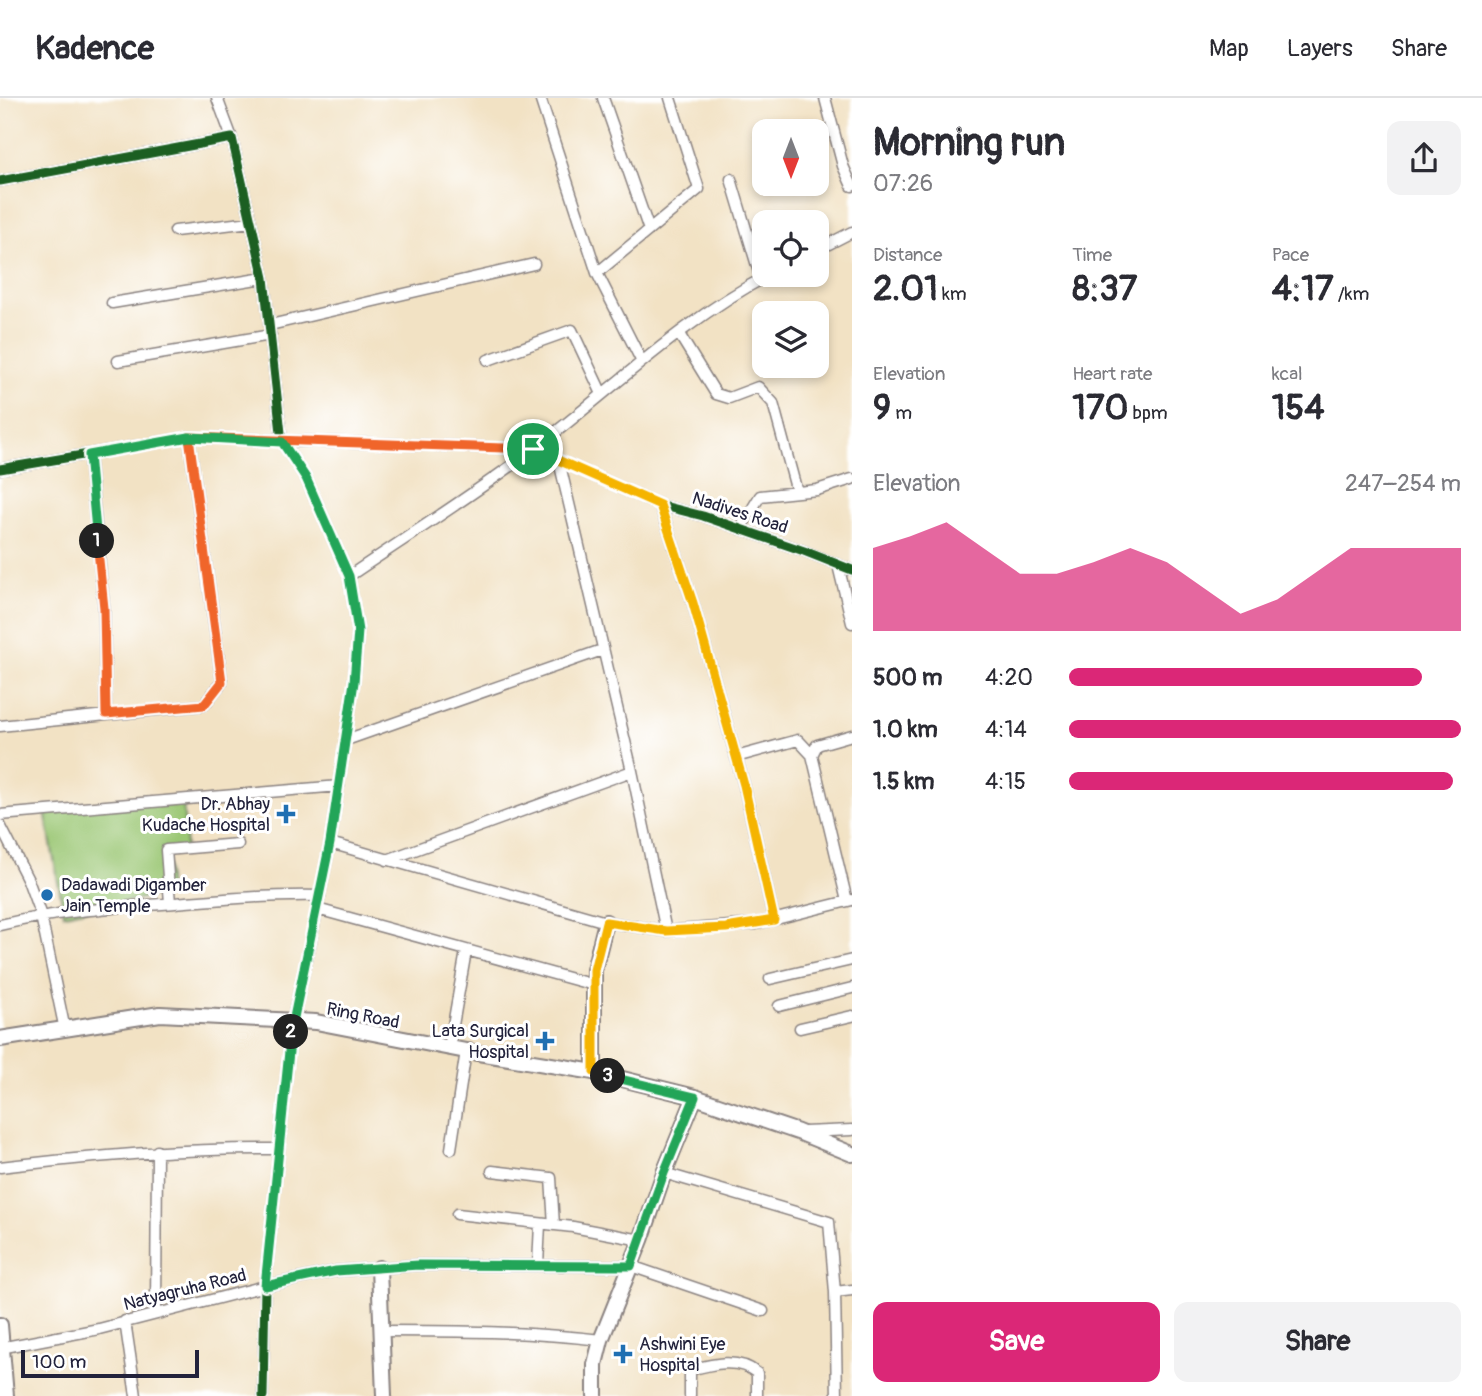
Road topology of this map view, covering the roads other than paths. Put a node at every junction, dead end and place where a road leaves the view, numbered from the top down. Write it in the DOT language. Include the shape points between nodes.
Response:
graph roads {
  1 [pos="217,98"];
  2 [pos="540,98"];
  3 [pos="603,98"];
  4 [pos="670,98"];
  5 [pos="825,98"];
  6 [pos="232,138"];
  7 [pos="731,179"];
  8 [pos="0,181"];
  9 [pos="852,186"];
  10 [pos="251,222"];
  11 [pos="649,230"];
  12 [pos="175,231"];
  13 [pos="852,232"];
  14 [pos="752,240"];
  15 [pos="829,244"];
  16 [pos="534,264"];
  17 [pos="597,273"];
  18 [pos="264,278"];
  19 [pos="752,284"];
  20 [pos="112,303"];
  21 [pos="270,330"];
  22 [pos="679,334"];
  23 [pos="488,360"];
  24 [pos="118,361"];
  25 [pos="642,362"];
  26 [pos="602,394"];
  27 [pos="189,437"];
  28 [pos="282,442"];
  29 [pos="533,449"];
  30 [pos="89,455"];
  31 [pos="559,461"];
  32 [pos="0,469"];
  33 [pos="852,479"];
  34 [pos="797,492"];
  35 [pos="660,505"];
  36 [pos="740,529"];
  37 [pos="838,565"];
  38 [pos="852,570"];
  39 [pos="349,576"];
  40 [pos="852,622"];
  41 [pos="602,650"];
  42 [pos="106,714"];
  43 [pos="0,726"];
  44 [pos="852,735"];
  45 [pos="346,740"];
  46 [pos="812,755"];
  47 [pos="736,757"];
  48 [pos="632,771"];
  49 [pos="339,786"];
  50 [pos="0,815"];
  51 [pos="0,825"];
  52 [pos="330,843"];
  53 [pos="238,844"];
  54 [pos="387,860"];
  55 [pos="320,896"];
  56 [pos="849,900"];
  57 [pos="170,903"];
  58 [pos="317,909"];
  59 [pos="41,916"];
  60 [pos="774,920"];
  61 [pos="606,922"];
  62 [pos="0,925"];
  63 [pos="666,931"];
  64 [pos="466,951"];
  65 [pos="852,960"];
  66 [pos="770,979"];
  67 [pos="594,985"];
  68 [pos="852,988"];
  69 [pos="779,1006"];
  70 [pos="852,1016"];
  71 [pos="292,1022"];
  72 [pos="800,1028"];
  73 [pos="65,1030"];
  74 [pos="0,1039"];
  75 [pos="449,1048"];
  76 [pos="466,1051"];
  77 [pos="594,1072"];
  78 [pos="695,1097"];
  79 [pos="852,1130"];
  80 [pos="797,1132"];
  81 [pos="279,1149"];
  82 [pos="451,1149"];
  83 [pos="157,1151"];
  84 [pos="852,1154"];
  85 [pos="0,1167"];
  86 [pos="492,1171"];
  87 [pos="664,1173"];
  88 [pos="457,1214"];
  89 [pos="540,1224"];
  90 [pos="554,1225"];
  91 [pos="641,1240"];
  92 [pos="537,1265"];
  93 [pos="631,1266"];
  94 [pos="379,1268"];
  95 [pos="265,1286"];
  96 [pos="852,1290"];
  97 [pos="835,1292"];
  98 [pos="763,1311"];
  99 [pos="156,1313"];
  100 [pos="125,1321"];
  101 [pos="0,1325"];
  102 [pos="381,1331"];
  103 [pos="601,1340"];
  104 [pos="1,1347"];
  105 [pos="6,1396"];
  106 [pos="135,1396"];
  107 [pos="263,1396"];
  108 [pos="384,1396"];
  109 [pos="595,1396"];
  110 [pos="690,1396"];
  111 [pos="757,1396"];
  112 [pos="837,1396"];
  1 -- 6 [label="street"];
  2 -- 17 [label="street"];
  3 -- 11 [label="street"];
  4 -- 11 [label="street" via="699,189"];
  5 -- 9 [label="street"];
  6 -- 8 [label="street"];
  6 -- 10 [label="street"];
  7 -- 14 [label="street"];
  10 -- 12 [label="street"];
  10 -- 18 [label="street"];
  11 -- 17 [label="street"];
  13 -- 15 [label="street"];
  16 -- 21 [label="street"];
  17 -- 25 [label="street"];
  18 -- 20 [label="street"];
  18 -- 21 [label="street"];
  19 -- 22 [label="street"];
  21 -- 24 [label="street"];
  21 -- 28 [label="street"];
  22 -- 25 [label="street"];
  22 -- 34 [label="street" via="716,394 729,398 758,387 773,403"];
  23 -- 26 [label="street" via="572,330"];
  25 -- 26 [label="street"];
  26 -- 29 [label="street"];
  27 -- 28 [label="street, Nadives Road"];
  27 -- 30 [label="street, Nadives Road"];
  27 -- 42 [label="street" via="222,682 204,705"];
  28 -- 29 [label="street, Nadives Road"];
  28 -- 39 [label="street" via="306,478"];
  29 -- 31 [label="street, Nadives Road"];
  29 -- 39 [label="street"];
  30 -- 32 [label="street, Nadives Road"];
  30 -- 42 [label="street" via="104,608"];
  31 -- 35 [label="street, Nadives Road"];
  31 -- 41 [label="street"];
  33 -- 34 [label="street"];
  34 -- 36 [label="street" via="760,496"];
  35 -- 36 [label="street, Nadives Road"];
  35 -- 47 [label="street"];
  36 -- 37 [label="street, Nadives Road"];
  37 -- 38 [label="street, Nadives Road"];
  37 -- 40 [label="street"];
  39 -- 45 [label="street" via="358,631"];
  41 -- 45 [label="street"];
  41 -- 48 [label="street"];
  42 -- 43 [label="street"];
  44 -- 46 [label="street" via="817,745"];
  45 -- 49 [label="street"];
  46 -- 47 [label="street" via="799,740"];
  46 -- 56 [label="street"];
  47 -- 60 [label="street"];
  48 -- 54 [label="street"];
  48 -- 63 [label="street"];
  49 -- 50 [label="street"];
  49 -- 52 [label="street"];
  51 -- 59 [label="street"];
  52 -- 54 [label="street"];
  52 -- 55 [label="street"];
  53 -- 57 [label="street" via="166,850"];
  54 -- 61 [label="street"];
  55 -- 57 [label="street"];
  55 -- 58 [label="street"];
  56 -- 60 [label="street"];
  57 -- 59 [label="street"];
  58 -- 64 [label="street"];
  58 -- 71 [label="street"];
  59 -- 62 [label="street"];
  59 -- 73 [label="street"];
  60 -- 63 [label="street"];
  61 -- 63 [label="street"];
  61 -- 67 [label="main road"];
  64 -- 67 [label="street"];
  64 -- 75 [label="street"];
  65 -- 66 [label="street"];
  67 -- 77 [label="main road"];
  68 -- 69 [label="street"];
  70 -- 72 [label="street"];
  71 -- 73 [label="main road, Ring Road" via="160,1014"];
  71 -- 75 [label="main road, Ring Road"];
  71 -- 81 [label="street"];
  73 -- 74 [label="main road, Ring Road"];
  75 -- 76 [label="main road, Ring Road"];
  76 -- 77 [label="main road, Ring Road"];
  76 -- 82 [label="street"];
  77 -- 78 [label="main road, Ring Road"];
  78 -- 80 [label="main road, Ring Road"];
  78 -- 87 [label="main road"];
  79 -- 80 [label="street"];
  80 -- 84 [label="main road, Ring Road"];
  81 -- 83 [label="street"];
  81 -- 95 [label="street"];
  83 -- 85 [label="street"];
  83 -- 99 [label="street"];
  86 -- 90 [label="street" via="551,1178"];
  87 -- 91 [label="main road"];
  87 -- 97 [label="street" via="829,1222"];
  88 -- 89 [label="street"];
  89 -- 90 [label="street"];
  89 -- 92 [label="street"];
  90 -- 91 [label="street"];
  91 -- 93 [label="main road"];
  92 -- 93 [label="street, Natyagruha Road"];
  92 -- 94 [label="street, Natyagruha Road"];
  93 -- 98 [label="street, Natyagruha Road"];
  93 -- 103 [label="main road"];
  94 -- 95 [label="street, Natyagruha Road" via="336,1271"];
  94 -- 102 [label="main road"];
  95 -- 99 [label="street, Natyagruha Road"];
  95 -- 107 [label="street"];
  96 -- 97 [label="street"];
  97 -- 112 [label="street"];
  99 -- 100 [label="street, Natyagruha Road"];
  100 -- 104 [label="street, Natyagruha Road"];
  100 -- 106 [label="street"];
  101 -- 104 [label="main road"];
  102 -- 103 [label="street" via="502,1332"];
  102 -- 108 [label="main road"];
  103 -- 109 [label="main road"];
  104 -- 105 [label="main road"];
  110 -- 111 [label="street" via="690,1370 730,1362 757,1373"];
}
